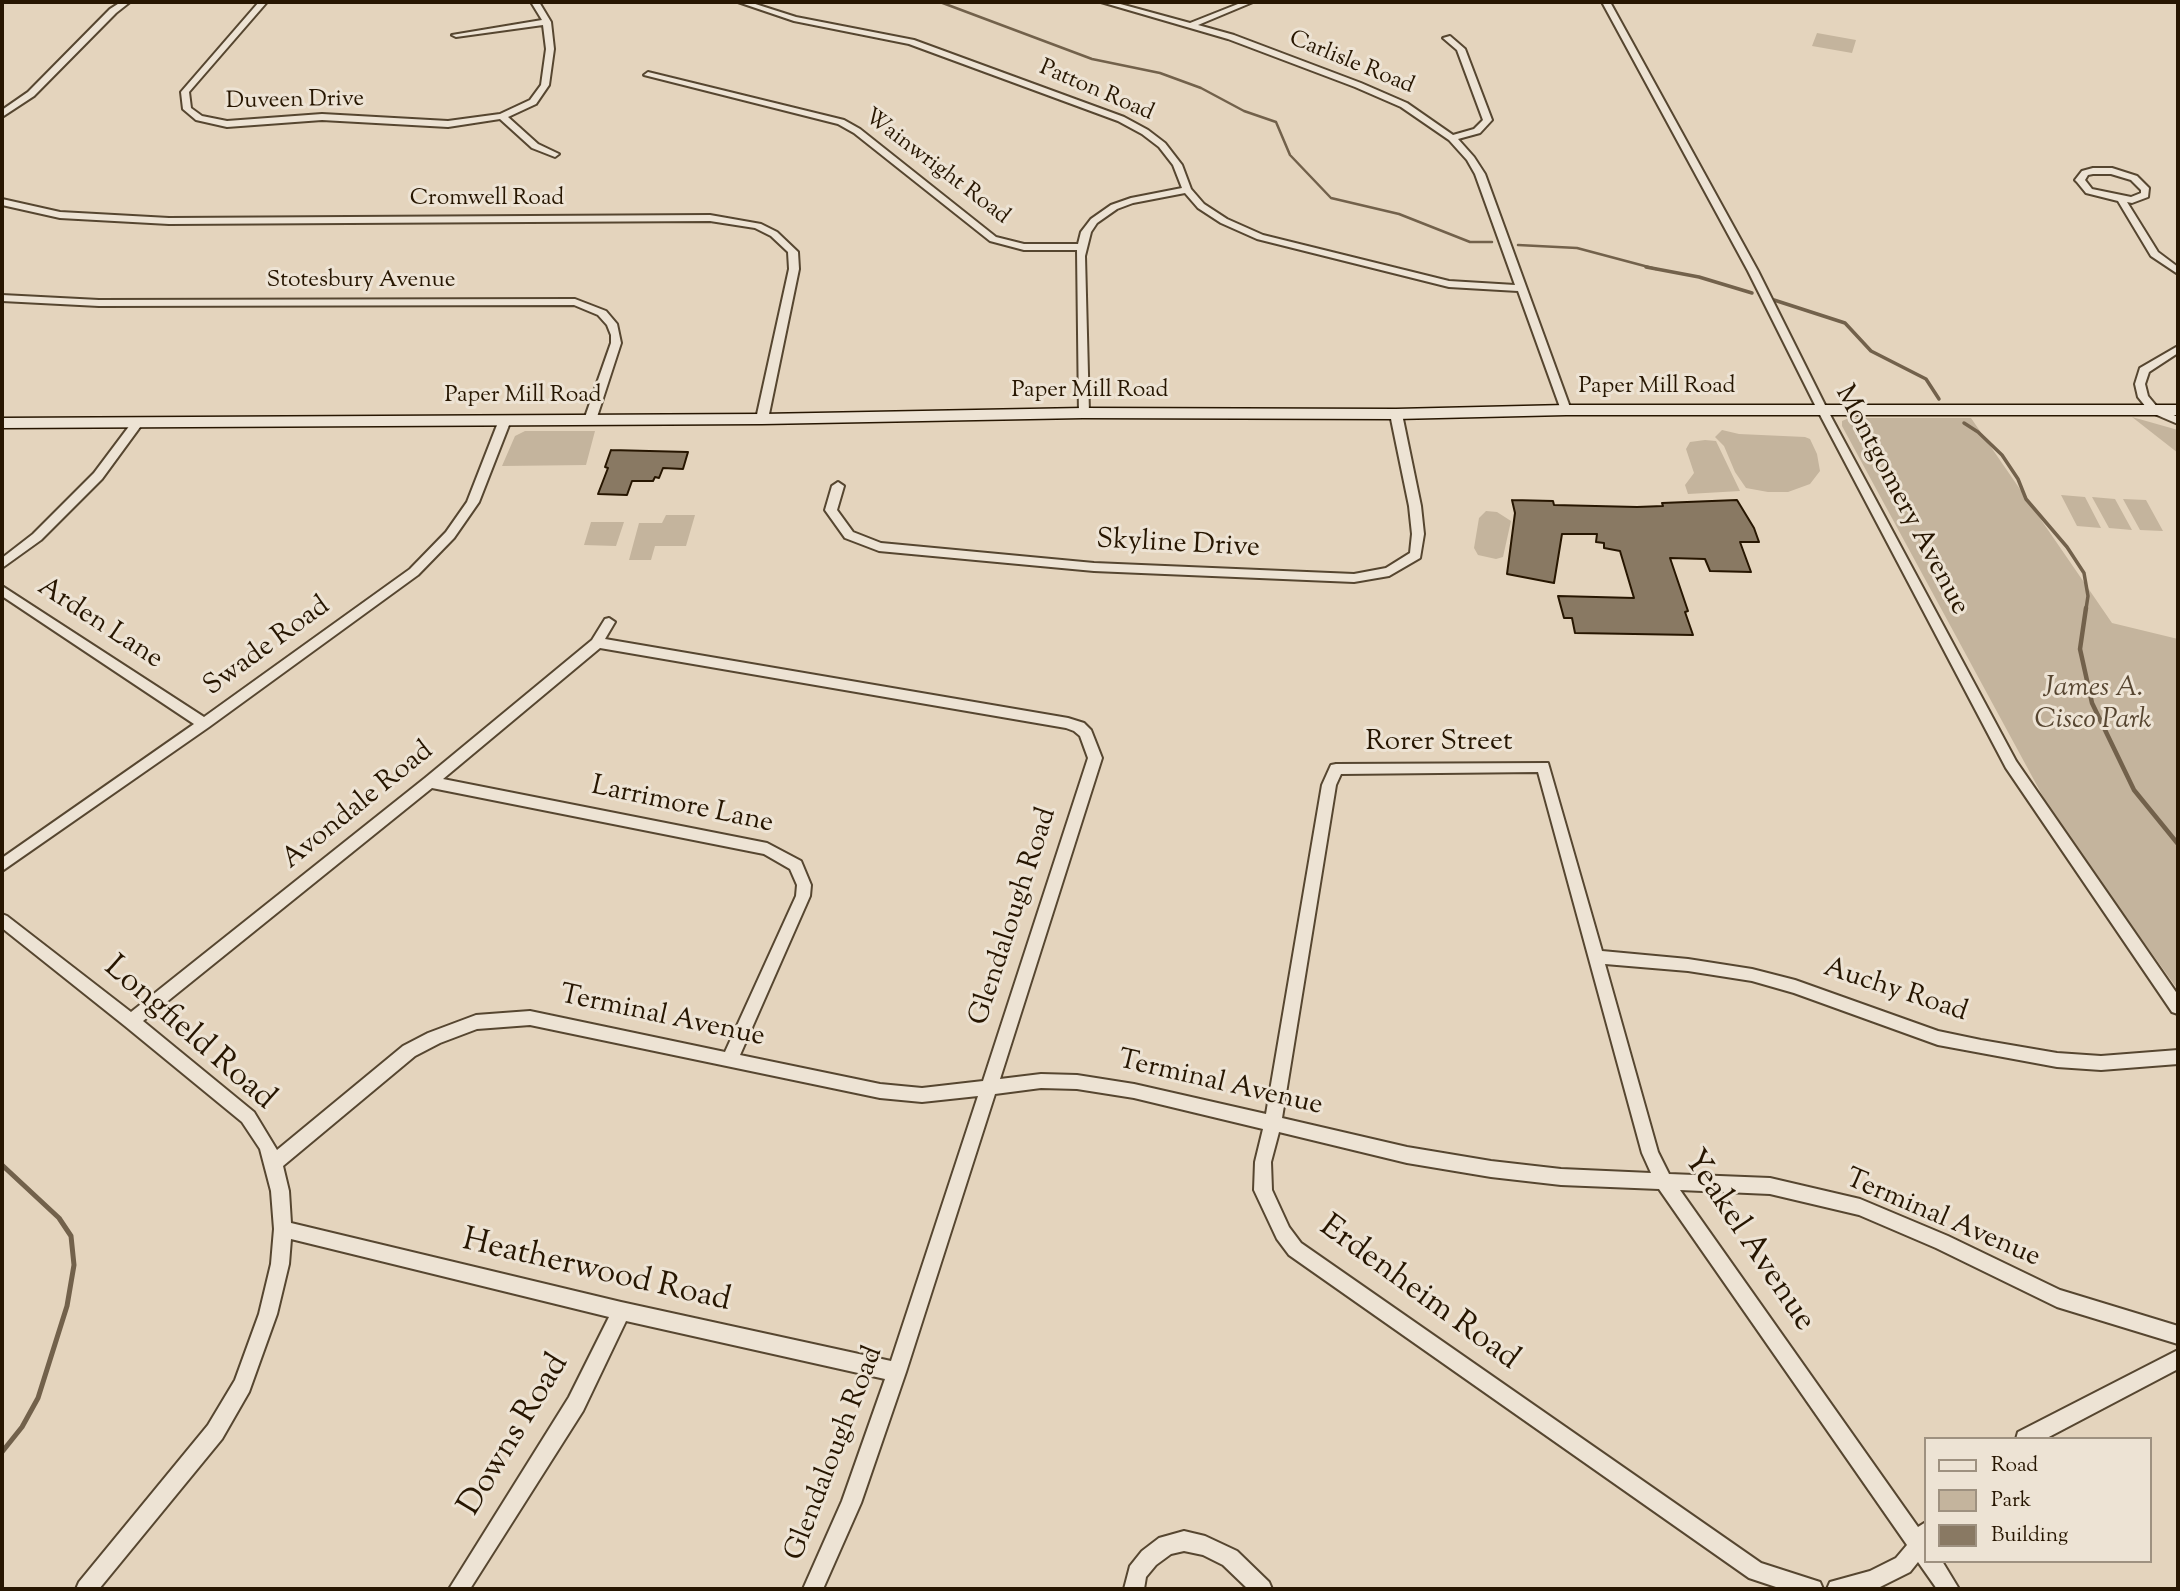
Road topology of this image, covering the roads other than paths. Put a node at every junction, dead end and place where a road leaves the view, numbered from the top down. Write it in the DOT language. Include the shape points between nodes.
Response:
graph roads {
  1 [pos="126,2"];
  2 [pos="263,2"];
  3 [pos="535,2"];
  4 [pos="742,2"];
  5 [pos="1105,2"];
  6 [pos="1249,2"];
  7 [pos="1606,2"];
  8 [pos="547,22"];
  9 [pos="1192,25"];
  10 [pos="456,35"];
  11 [pos="1447,38"];
  12 [pos="648,75"];
  13 [pos="2,114"];
  14 [pos="502,116"];
  15 [pos="1452,138"];
  16 [pos="555,154"];
  17 [pos="1187,190"];
  18 [pos="2122,201"];
  19 [pos="2,202"];
  20 [pos="1082,247"];
  21 [pos="2178,271"];
  22 [pos="1521,288"];
  23 [pos="2,298"];
  24 [pos="2178,349"];
  25 [pos="1566,410"];
  26 [pos="2154,410"];
  27 [pos="2178,410"];
  28 [pos="1823,411"];
  29 [pos="1083,414"];
  30 [pos="1396,414"];
  31 [pos="762,419"];
  32 [pos="505,420"];
  33 [pos="590,420"];
  34 [pos="2178,421"];
  35 [pos="137,423"];
  36 [pos="2,424"];
  37 [pos="838,486"];
  38 [pos="2,564"];
  39 [pos="2,590"];
  40 [pos="609,622"];
  41 [pos="597,643"];
  42 [pos="204,724"];
  43 [pos="1543,767"];
  44 [pos="1336,769"];
  45 [pos="430,782"];
  46 [pos="2,864"];
  47 [pos="2,919"];
  48 [pos="1596,957"];
  49 [pos="2178,1007"];
  50 [pos="131,1021"];
  51 [pos="2178,1057"];
  52 [pos="730,1059"];
  53 [pos="986,1088"];
  54 [pos="1273,1123"];
  55 [pos="274,1163"];
  56 [pos="1663,1180"];
  57 [pos="283,1229"];
  58 [pos="621,1311"];
  59 [pos="2178,1335"];
  60 [pos="2178,1359"];
  61 [pos="897,1372"];
  62 [pos="2029,1437"];
  63 [pos="1924,1548"];
  64 [pos="1924,1550"];
  65 [pos="1934,1563"];
  66 [pos="86,1589"];
  67 [pos="459,1589"];
  68 [pos="813,1589"];
  69 [pos="1134,1589"];
  70 [pos="1262,1589"];
  71 [pos="1813,1589"];
  72 [pos="1836,1589"];
  73 [pos="1950,1589"];
  1 -- 13 [label="street" via="31,94"];
  2 -- 14 [label="street, Duveen Drive" via="185,92 187,109 199,118 227,124 322,117 448,124"];
  3 -- 8 [label="street"];
  4 -- 17 [label="street, Patton Road" via="788,17 911,42 1121,119 1163,145"];
  5 -- 9 [label="street, Carlisle Road"];
  6 -- 9 [label="street"];
  7 -- 28 [label="street, Montgomery Avenue" via="1753,271"];
  8 -- 10 [label="street"];
  8 -- 14 [label="street, Duveen Drive" via="550,59 542,92 533,102"];
  9 -- 15 [label="street, Carlisle Road" via="1382,94"];
  11 -- 15 [label="street" via="1461,49 1488,120 1481,130"];
  12 -- 20 [label="street, Wainwright Road" via="841,122 993,239 1024,247"];
  14 -- 16 [label="street" via="535,146"];
  15 -- 22 [label="street, Carlisle Road" via="1480,174"];
  17 -- 20 [label="street" via="1114,207 1091,225"];
  17 -- 22 [label="street, Patton Road" via="1216,217 1260,237 1449,284"];
  18 -- 18 [label="street" via="2140,199 2146,190 2133,178 2112,171 2093,170 2081,176 2090,191"];
  18 -- 21 [label="street" via="2154,254"];
  19 -- 31 [label="street, Cromwell Road" via="60,215 169,221 710,218 758,226 788,246 794,269"];
  20 -- 29 [label="street"];
  22 -- 25 [label="street, Carlisle Road"];
  23 -- 33 [label="street, Stotesbury Avenue" via="99,303 575,302 602,313 616,335"];
  24 -- 26 [label="street" via="2141,376 2143,397"];
  25 -- 28 [label="main road, Paper Mill Road"];
  25 -- 30 [label="main road, Paper Mill Road"];
  26 -- 27 [label="main road, Paper Mill Road"];
  26 -- 28 [label="main road, Paper Mill Road"];
  26 -- 34 [label="street"];
  28 -- 49 [label="street, Montgomery Avenue" via="2011,764"];
  29 -- 30 [label="main road, Paper Mill Road"];
  29 -- 31 [label="main road, Paper Mill Road"];
  30 -- 37 [label="street, Skyline Drive" via="1415,506 1416,555 1389,572 1354,578 1094,568 879,547 849,536 831,510"];
  31 -- 33 [label="main road, Paper Mill Road"];
  32 -- 33 [label="main road, Paper Mill Road"];
  32 -- 35 [label="main road, Paper Mill Road"];
  32 -- 42 [label="street, Swade Road" via="473,502 428,558"];
  35 -- 36 [label="main road, Paper Mill Road"];
  35 -- 38 [label="street" via="98,476 37,537"];
  39 -- 42 [label="street, Arden Lane"];
  40 -- 41 [label="street, Avondale Road"];
  41 -- 45 [label="street, Avondale Road"];
  41 -- 53 [label="street, Glendalough Road" via="1068,723 1086,734 1095,758"];
  42 -- 46 [label="street, Swade Road"];
  43 -- 44 [label="street, Rorer Street"];
  43 -- 48 [label="street, Yeakel Avenue"];
  44 -- 54 [label="street, Erdenheim Road" via="1329,785"];
  45 -- 50 [label="street, Avondale Road"];
  45 -- 52 [label="street, Larrimore Lane" via="767,849 796,865 803,896"];
  47 -- 50 [label="street, Longfield Road"];
  48 -- 51 [label="street, Auchy Road" via="1752,975 1938,1038 1981,1047 2101,1063"];
  48 -- 56 [label="street, Yeakel Avenue" via="1650,1153"];
  50 -- 55 [label="street, Longfield Road" via="248,1117"];
  52 -- 53 [label="street, Terminal Avenue" via="880,1091 922,1095"];
  52 -- 55 [label="street, Terminal Avenue" via="530,1018 476,1022 409,1051"];
  53 -- 54 [label="street, Terminal Avenue" via="1077,1082"];
  53 -- 61 [label="street, Glendalough Road"];
  54 -- 56 [label="street, Terminal Avenue" via="1407,1155 1491,1169 1561,1177"];
  54 -- 71 [label="street, Erdenheim Road" via="1263,1162 1263,1190 1278,1226 1295,1249 1756,1571"];
  55 -- 57 [label="street, Longfield Road"];
  56 -- 59 [label="street, Terminal Avenue" via="1770,1186 1860,1207 2057,1298"];
  56 -- 63 [label="street, Yeakel Avenue"];
  57 -- 58 [label="street, Heatherwood Road"];
  57 -- 66 [label="street, Longfield Road" via="268,1314 242,1385 215,1432"];
  58 -- 61 [label="street, Heatherwood Road"];
  58 -- 67 [label="street, Downs Road" via="576,1404"];
  60 -- 62 [label="street"];
  61 -- 68 [label="street, Glendalough Road" via="851,1503"];
  64 -- 72 [label="street" via="1872,1581"];
  65 -- 73 [label="street, Yeakel Avenue"];
  69 -- 70 [label="street" via="1137,1573 1149,1558 1166,1545 1184,1541 1230,1558"];
}
